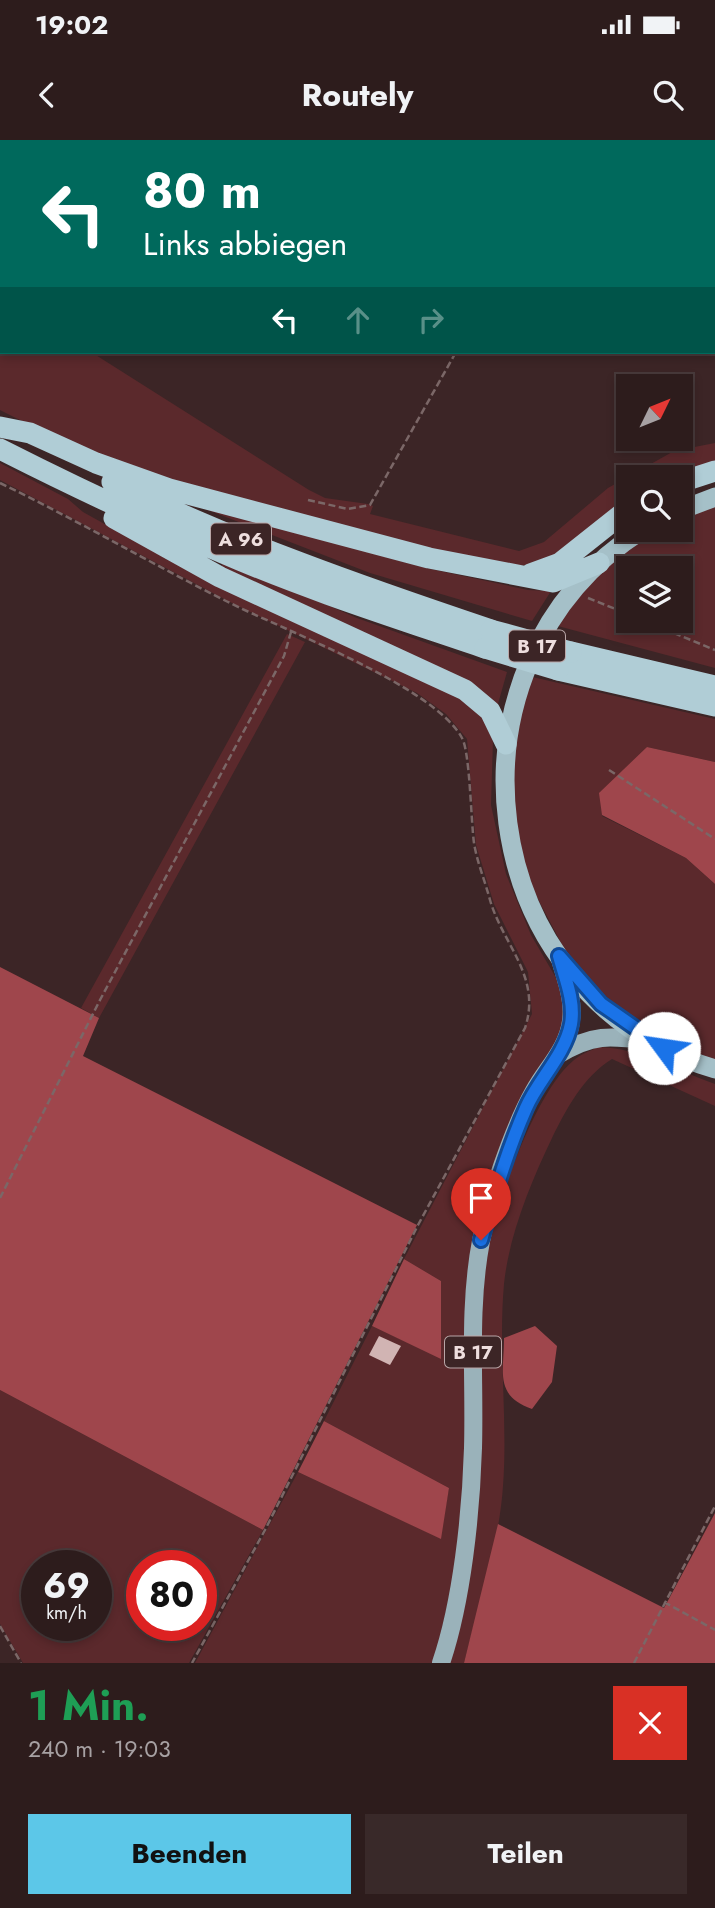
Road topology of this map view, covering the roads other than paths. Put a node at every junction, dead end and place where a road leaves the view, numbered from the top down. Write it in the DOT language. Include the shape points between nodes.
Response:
graph roads {
  1 [pos="0,427"];
  2 [pos="0,449"];
  3 [pos="715,471"];
  4 [pos="693,478"];
  5 [pos="71,485"];
  6 [pos="715,497"];
  7 [pos="693,505"];
  8 [pos="616,519"];
  9 [pos="627,542"];
  10 [pos="599,564"];
  11 [pos="514,575"];
  12 [pos="488,639"];
  13 [pos="715,686"];
  14 [pos="715,706"];
  15 [pos="506,744"];
  16 [pos="559,956"];
  17 [pos="651,1041"];
  18 [pos="558,1055"];
  19 [pos="715,1069"];
  20 [pos="441,1663"];
  1 -- 11 [label="highway" via="30,433 169,489 429,558"];
  1 -- 12 [label="highway, A 96" via="150,500"];
  2 -- 5 [label="highway, A 96"];
  3 -- 4 [label="highway"];
  5 -- 12 [label="highway, A 96" via="225,555 361,606"];
  5 -- 15 [label="highway" via="102,511 220,577 465,690 490,711"];
  6 -- 7 [label="highway"];
  8 -- 11 [label="highway" via="560,563 534,574"];
  9 -- 10 [label="highway, B 17"];
  10 -- 11 [label="highway" via="553,582"];
  10 -- 15 [label="highway, B 17" via="572,591 545,631 524,674"];
  12 -- 13 [label="highway, A 96, bridge" via="571,652"];
  12 -- 14 [label="highway, A 96, bridge" via="558,670"];
  15 -- 16 [label="highway, B 17" via="505,816 515,864 532,909"];
  16 -- 17 [label="highway, B 17" via="601,1004"];
  16 -- 18 [label="main road, B 17" via="572,1011"];
  17 -- 18 [label="main road, B 17" via="603,1036 582,1041"];
  17 -- 19 [label="highway, B 17"];
  18 -- 20 [label="main road, B 17" via="525,1110 481,1240 473,1300 470,1504"];
}
